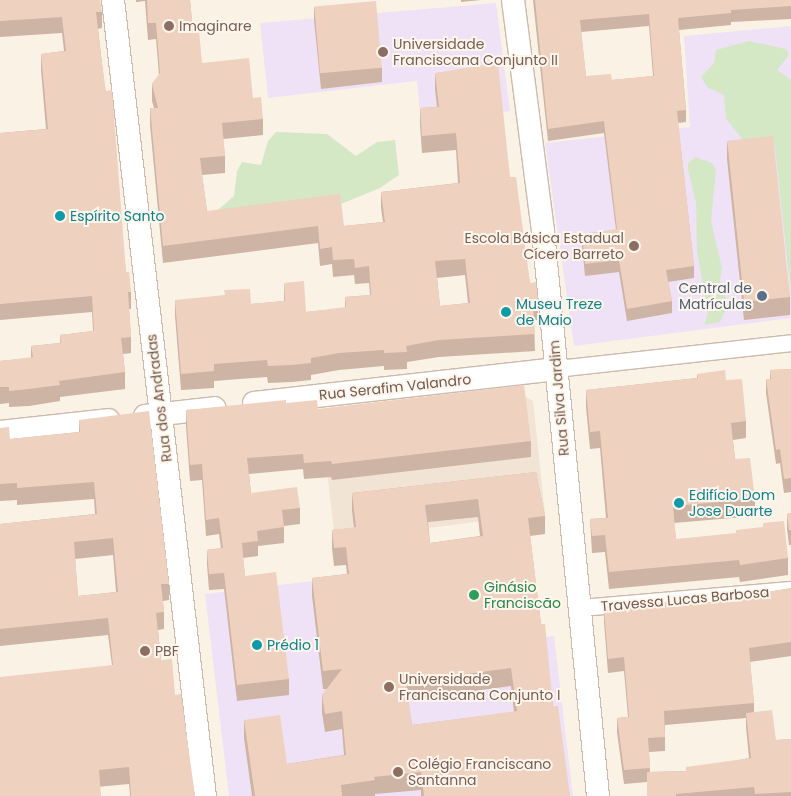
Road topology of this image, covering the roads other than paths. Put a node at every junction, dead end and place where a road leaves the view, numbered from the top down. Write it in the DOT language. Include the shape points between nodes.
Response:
graph roads {
  1 [pos="113,0"];
  2 [pos="513,0"];
  3 [pos="791,343"];
  4 [pos="557,369"];
  5 [pos="161,414"];
  6 [pos="0,432"];
  7 [pos="791,590"];
  8 [pos="580,608"];
  9 [pos="205,796"];
  10 [pos="598,796"];
  1 -- 5 [label="street, Rua dos Andradas"];
  2 -- 4 [label="street, Rua Silva Jardim"];
  3 -- 4 [label="street, Rua Serafim Valandro"];
  4 -- 5 [label="street, Rua Serafim Valandro"];
  4 -- 8 [label="street, Rua Silva Jardim"];
  5 -- 6 [label="street, Rua Serafim Valandro"];
  5 -- 9 [label="street, Rua dos Andradas"];
  7 -- 8 [label="street, Travessa Lucas Barbosa"];
  8 -- 10 [label="street, Rua Silva Jardim"];
}
